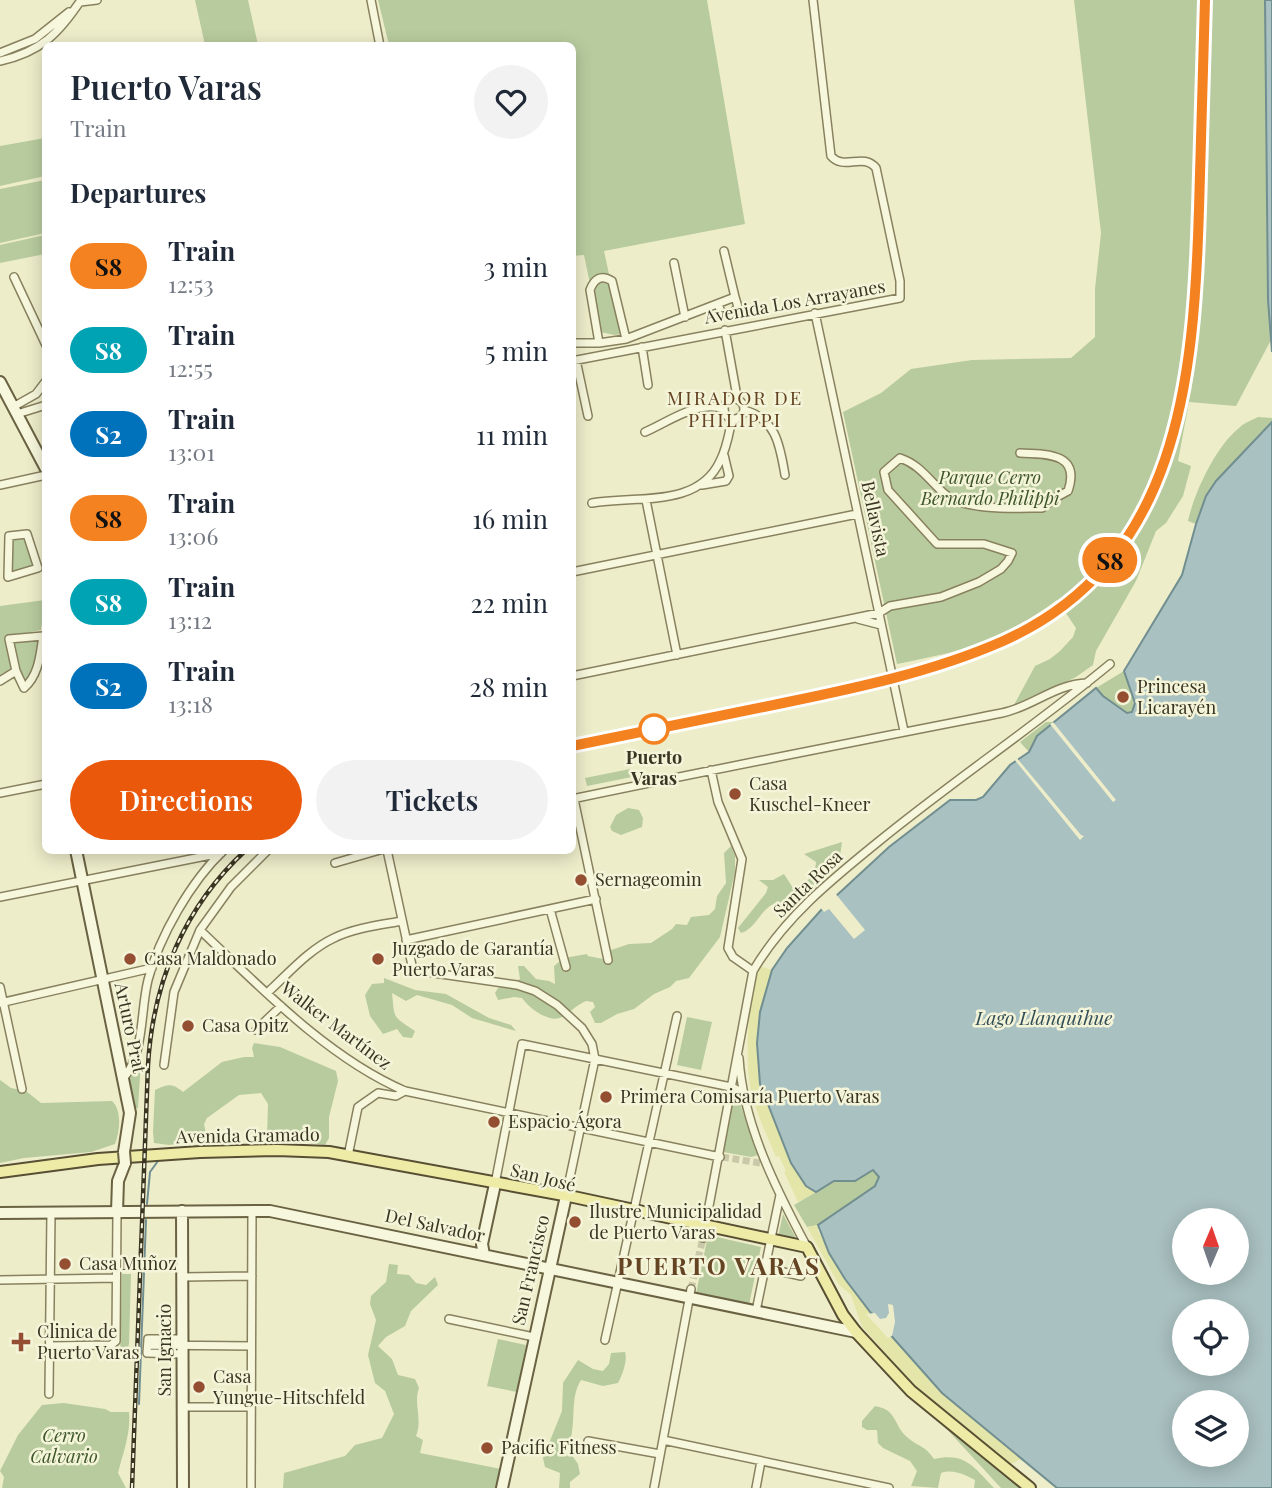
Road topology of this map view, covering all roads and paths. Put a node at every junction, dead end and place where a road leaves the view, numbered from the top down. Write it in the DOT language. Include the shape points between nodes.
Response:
graph roads {
  1 [pos="97,0"];
  2 [pos="371,0"];
  3 [pos="813,0"];
  4 [pos="81,1"];
  5 [pos="45,42"];
  6 [pos="379,42"];
  7 [pos="42,44"];
  8 [pos="0,53"];
  9 [pos="0,61"];
  10 [pos="724,251"];
  11 [pos="674,263"];
  12 [pos="14,277"];
  13 [pos="735,297"];
  14 [pos="718,304"];
  15 [pos="815,313"];
  16 [pos="685,317"];
  17 [pos="725,330"];
  18 [pos="42,336"];
  19 [pos="626,339"];
  20 [pos="576,343"];
  21 [pos="599,343"];
  22 [pos="642,347"];
  23 [pos="576,360"];
  24 [pos="576,367"];
  25 [pos="0,382"];
  26 [pos="649,385"];
  27 [pos="42,387"];
  28 [pos="36,394"];
  29 [pos="734,399"];
  30 [pos="42,402"];
  31 [pos="42,405"];
  32 [pos="15,410"];
  33 [pos="724,410"];
  34 [pos="744,410"];
  35 [pos="589,416"];
  36 [pos="732,419"];
  37 [pos="645,432"];
  38 [pos="1020,453"];
  39 [pos="723,454"];
  40 [pos="42,461"];
  41 [pos="785,475"];
  42 [pos="42,476"];
  43 [pos="0,485"];
  44 [pos="700,485"];
  45 [pos="646,500"];
  46 [pos="592,503"];
  47 [pos="857,514"];
  48 [pos="9,536"];
  49 [pos="0,537"];
  50 [pos="657,555"];
  51 [pos="576,571"];
  52 [pos="878,613"];
  53 [pos="855,618"];
  54 [pos="881,625"];
  55 [pos="42,636"];
  56 [pos="42,642"];
  57 [pos="677,655"];
  58 [pos="1111,664"];
  59 [pos="16,671"];
  60 [pos="576,675"];
  61 [pos="0,681"];
  62 [pos="1087,683"];
  63 [pos="904,731"];
  64 [pos="711,770"];
  65 [pos="42,785"];
  66 [pos="0,793"];
  67 [pos="576,798"];
  68 [pos="576,812"];
  69 [pos="77,854"];
  70 [pos="182,854"];
  71 [pos="213,854"];
  72 [pos="221,854"];
  73 [pos="264,854"];
  74 [pos="366,854"];
  75 [pos="388,854"];
  76 [pos="183,860"];
  77 [pos="335,863"];
  78 [pos="82,881"];
  79 [pos="0,897"];
  80 [pos="596,899"];
  81 [pos="550,909"];
  82 [pos="402,921"];
  83 [pos="200,930"];
  84 [pos="407,940"];
  85 [pos="608,960"];
  86 [pos="566,967"];
  87 [pos="152,968"];
  88 [pos="753,971"];
  89 [pos="102,980"];
  90 [pos="0,987"];
  91 [pos="267,993"];
  92 [pos="2,1002"];
  93 [pos="281,1006"];
  94 [pos="677,1016"];
  95 [pos="256,1030"];
  96 [pos="740,1044"];
  97 [pos="595,1059"];
  98 [pos="164,1065"];
  99 [pos="664,1073"];
  100 [pos="122,1079"];
  101 [pos="732,1087"];
  102 [pos="22,1089"];
  103 [pos="405,1091"];
  104 [pos="745,1099"];
  105 [pos="509,1112"];
  106 [pos="580,1127"];
  107 [pos="650,1142"];
  108 [pos="348,1156"];
  109 [pos="720,1157"];
  110 [pos="0,1172"];
  111 [pos="495,1184"];
  112 [pos="780,1194"];
  113 [pos="565,1199"];
  114 [pos="182,1211"];
  115 [pos="252,1211"];
  116 [pos="51,1212"];
  117 [pos="117,1212"];
  118 [pos="0,1213"];
  119 [pos="635,1214"];
  120 [pos="704,1232"];
  121 [pos="483,1241"];
  122 [pos="770,1242"];
  123 [pos="470,1251"];
  124 [pos="809,1251"];
  125 [pos="484,1255"];
  126 [pos="549,1268"];
  127 [pos="769,1269"];
  128 [pos="252,1276"];
  129 [pos="801,1276"];
  130 [pos="182,1277"];
  131 [pos="116,1278"];
  132 [pos="51,1279"];
  133 [pos="0,1280"];
  134 [pos="619,1283"];
  135 [pos="690,1293"];
  136 [pos="756,1311"];
  137 [pos="449,1319"];
  138 [pos="856,1332"];
  139 [pos="534,1337"];
  140 [pos="605,1340"];
  141 [pos="149,1345"];
  142 [pos="182,1345"];
  143 [pos="50,1346"];
  144 [pos="251,1346"];
  145 [pos="49,1394"];
  146 [pos="183,1407"];
  147 [pos="251,1407"];
  148 [pos="663,1440"];
  149 [pos="588,1441"];
  150 [pos="660,1454"];
  151 [pos="761,1461"];
  152 [pos="858,1485"];
  153 [pos="183,1488"];
  154 [pos="251,1488"];
  155 [pos="502,1488"];
  156 [pos="654,1488"];
  157 [pos="756,1488"];
  158 [pos="889,1488"];
  159 [pos="1030,1488"];
  1 -- 4 [label="street"];
  2 -- 6 [label="street"];
  3 -- 15 [label="street, Avenida Los Arrayanes" via="831,156 841,163 863,160 876,168 900,281 900,298"];
  4 -- 5 [label="street"];
  4 -- 8 [label="street" via="35,39"];
  7 -- 9 [label="street"];
  10 -- 13 [label="street"];
  11 -- 16 [label="street"];
  12 -- 18 [label="street"];
  13 -- 14 [label="street"];
  13 -- 14 [label="street" via="738,307 733,313 721,312"];
  14 -- 16 [label="street"];
  15 -- 17 [label="street, Avenida Los Arrayanes"];
  15 -- 47 [label="street, Bellavista"];
  16 -- 19 [label="street"];
  17 -- 22 [label="street, Avenida Los Arrayanes"];
  17 -- 29 [label="street"];
  19 -- 21 [label="street"];
  19 -- 21 [label="street" via="612,281 604,277 593,282 590,290"];
  20 -- 21 [label="street"];
  22 -- 23 [label="street, Avenida Los Arrayanes"];
  22 -- 26 [label="street"];
  24 -- 35 [label="street"];
  25 -- 32 [label="main road"];
  27 -- 28 [label="street"];
  28 -- 30 [label="street"];
  28 -- 32 [label="street"];
  29 -- 33 [label="street"];
  29 -- 34 [label="street"];
  31 -- 32 [label="street"];
  32 -- 40 [label="main road"];
  33 -- 36 [label="street"];
  33 -- 37 [label="street" via="714,406 692,409"];
  34 -- 36 [label="street" via="740,418"];
  34 -- 41 [label="street" via="772,428"];
  36 -- 39 [label="street"];
  38 -- 52 [label="street" via="1060,458 1070,470 1068,491 1042,508 958,502 912,462 900,458 891,463 884,472 888,490 937,544 984,544 1012,553 1001,569 979,582"];
  39 -- 44 [label="street"];
  39 -- 44 [label="street" via="729,476 726,481"];
  42 -- 43 [label="street"];
  44 -- 45 [label="street"];
  45 -- 46 [label="street"];
  45 -- 50 [label="street"];
  47 -- 50 [label="street"];
  47 -- 52 [label="street, Bellavista"];
  48 -- 48 [label="street" via="8,578 38,568 26,534"];
  48 -- 49 [label="street"];
  50 -- 51 [label="street"];
  50 -- 57 [label="street"];
  52 -- 53 [label="street"];
  52 -- 54 [label="street, Bellavista"];
  53 -- 54 [label="street"];
  53 -- 57 [label="street"];
  54 -- 63 [label="street, Bellavista"];
  55 -- 59 [label="street" via="9,639"];
  56 -- 59 [label="street" via="38,667 24,688"];
  57 -- 60 [label="street"];
  58 -- 62 [label="street, Santa Rosa"];
  59 -- 61 [label="street"];
  62 -- 63 [label="street" via="1071,684 1006,712"];
  62 -- 88 [label="street, Santa Rosa" via="832,879 767,947"];
  63 -- 64 [label="street"];
  64 -- 67 [label="street"];
  64 -- 88 [label="street" via="718,802 742,859 728,947 733,957"];
  65 -- 66 [label="street"];
  68 -- 80 [label="street"];
  69 -- 78 [label="main road, Arturo Prat"];
  70 -- 76 [label="street"];
  71 -- 76 [label="street"];
  72 -- 87 [label="street" via="169,928"];
  73 -- 83 [label="street" via="230,887"];
  74 -- 77 [label="street"];
  75 -- 82 [label="street"];
  76 -- 78 [label="street"];
  78 -- 79 [label="street"];
  78 -- 89 [label="main road, Arturo Prat"];
  80 -- 81 [label="street"];
  80 -- 85 [label="street"];
  81 -- 84 [label="street"];
  81 -- 86 [label="street"];
  82 -- 84 [label="street"];
  82 -- 91 [label="street" via="332,938"];
  83 -- 91 [label="street, Walker Martínez"];
  83 -- 98 [label="street" via="174,992"];
  84 -- 97 [label="street" via="413,971 517,985 543,995 586,1033"];
  87 -- 89 [label="street"];
  87 -- 100 [label="street" via="137,1047 131,1069"];
  88 -- 96 [label="street, Santa Rosa"];
  89 -- 92 [label="street"];
  89 -- 100 [label="main road, Arturo Prat"];
  90 -- 92 [label="street"];
  91 -- 93 [label="street, Walker Martínez"];
  92 -- 102 [label="street"];
  93 -- 95 [label="street"];
  93 -- 103 [label="street, Walker Martínez" via="376,1079"];
  94 -- 99 [label="street"];
  96 -- 101 [label="street, Santa Rosa"];
  96 -- 104 [label="street"];
  97 -- 99 [label="street"];
  97 -- 105 [label="street" via="522,1044"];
  97 -- 106 [label="street, San Francisco"];
  99 -- 101 [label="street"];
  99 -- 107 [label="street"];
  100 -- 117 [label="main road, Arturo Prat" via="130,1119"];
  101 -- 104 [label="street"];
  101 -- 109 [label="street, Santa Rosa"];
  103 -- 105 [label="street, Walker Martínez"];
  103 -- 108 [label="street" via="396,1096 378,1093 358,1107"];
  104 -- 112 [label="street" via="764,1164"];
  105 -- 106 [label="street, Walker Martínez"];
  105 -- 111 [label="street"];
  106 -- 107 [label="street, Walker Martínez"];
  106 -- 113 [label="street, San Francisco"];
  107 -- 109 [label="street, Walker Martínez"];
  107 -- 119 [label="street"];
  108 -- 110 [label="main road, Avenida Gramado" via="289,1150 200,1152"];
  108 -- 111 [label="main road, Avenida Gramado"];
  109 -- 120 [label="street, Santa Rosa"];
  111 -- 113 [label="main road, San José"];
  111 -- 121 [label="main road"];
  112 -- 122 [label="street"];
  112 -- 124 [label="street"];
  113 -- 119 [label="main road, San José"];
  113 -- 126 [label="main road, San Francisco"];
  114 -- 115 [label="main road, Del Salvador"];
  114 -- 117 [label="main road, Del Salvador"];
  114 -- 130 [label="main road, San Ignacio"];
  115 -- 123 [label="main road, Del Salvador"];
  115 -- 128 [label="street"];
  116 -- 117 [label="main road, Del Salvador"];
  116 -- 118 [label="main road, Del Salvador"];
  116 -- 132 [label="street"];
  117 -- 131 [label="street"];
  119 -- 120 [label="main road, San José"];
  119 -- 134 [label="street"];
  120 -- 122 [label="main road, San José"];
  121 -- 123 [label="main road"];
  121 -- 125 [label="main road"];
  122 -- 124 [label="main road, San José"];
  122 -- 136 [label="street"];
  123 -- 125 [label="main road, Del Salvador"];
  124 -- 138 [label="main road"];
  125 -- 126 [label="main road, Del Salvador"];
  126 -- 134 [label="main road, Del Salvador"];
  126 -- 139 [label="main road, San Francisco"];
  127 -- 129 [label="street"];
  128 -- 130 [label="street"];
  128 -- 144 [label="street"];
  130 -- 142 [label="main road, San Ignacio"];
  131 -- 132 [label="street"];
  131 -- 143 [label="street" via="115,1343"];
  132 -- 133 [label="street"];
  132 -- 143 [label="street"];
  134 -- 135 [label="main road, Del Salvador"];
  134 -- 140 [label="street"];
  135 -- 136 [label="main road, Del Salvador"];
  135 -- 148 [label="street"];
  136 -- 138 [label="main road, Del Salvador"];
  137 -- 139 [label="street"];
  138 -- 159 [label="main road" via="911,1391"];
  139 -- 155 [label="main road, San Francisco"];
  141 -- 142 [label="street"];
  142 -- 142 [label="street" via="182,1354 147,1353 148,1339 182,1339"];
  142 -- 144 [label="street"];
  142 -- 146 [label="main road, San Ignacio"];
  143 -- 145 [label="street"];
  144 -- 147 [label="street"];
  146 -- 147 [label="street"];
  146 -- 153 [label="main road, San Ignacio"];
  147 -- 154 [label="street"];
  148 -- 150 [label="street"];
  148 -- 151 [label="street"];
  149 -- 150 [label="street"];
  150 -- 156 [label="street"];
  151 -- 152 [label="street"];
  151 -- 157 [label="street"];
  152 -- 158 [label="street"];
}
